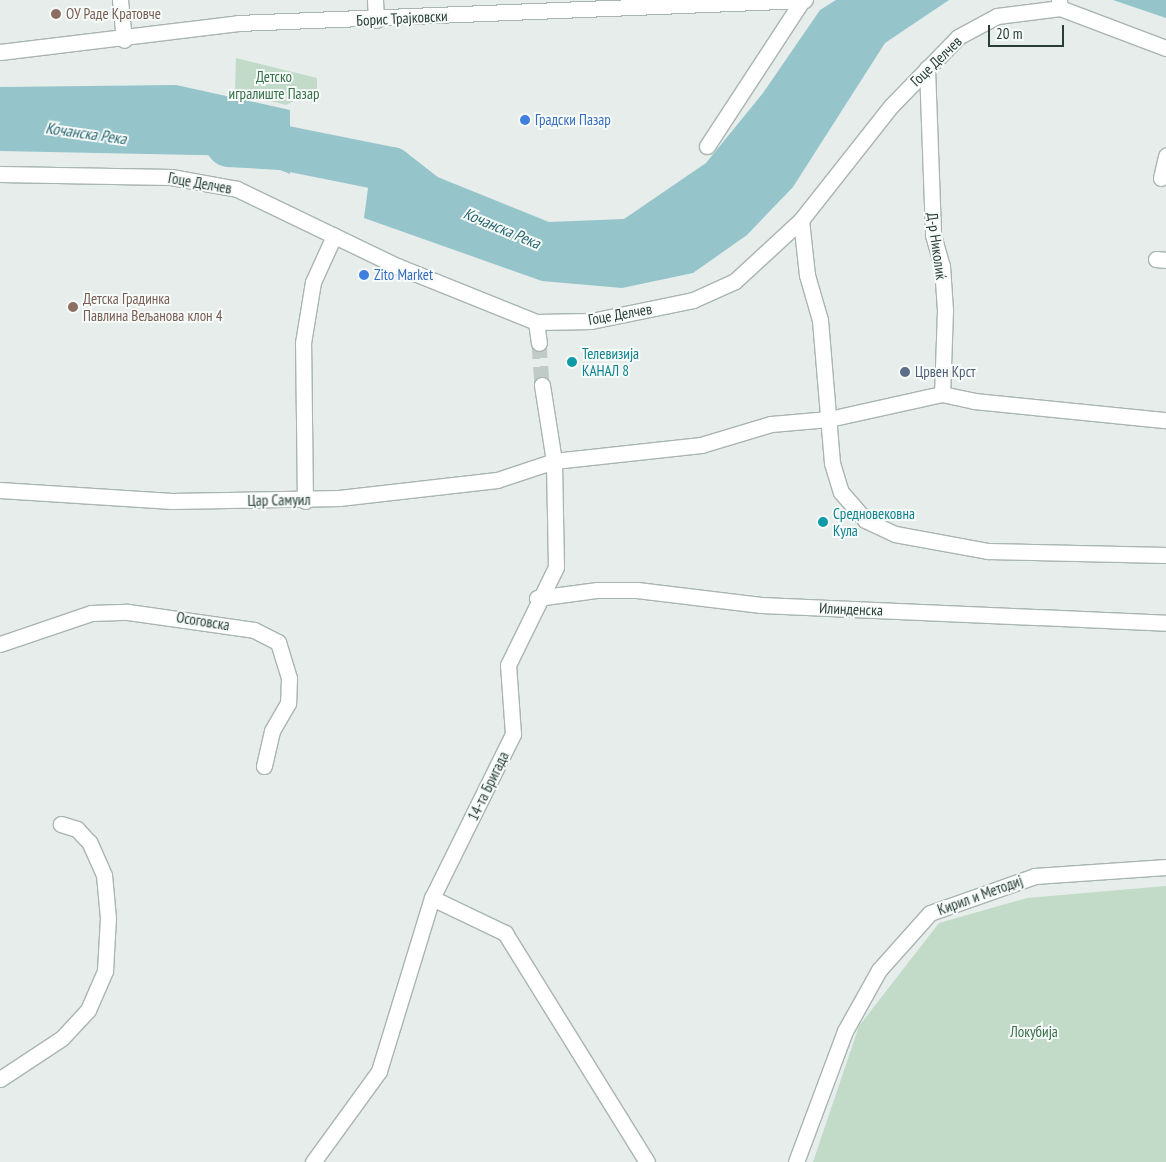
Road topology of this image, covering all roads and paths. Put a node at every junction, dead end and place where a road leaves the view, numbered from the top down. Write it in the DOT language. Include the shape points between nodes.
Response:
graph roads {
  1 [pos="120,0"];
  2 [pos="375,0"];
  3 [pos="802,2"];
  4 [pos="641,3"];
  5 [pos="1060,4"];
  6 [pos="376,20"];
  7 [pos="124,40"];
  8 [pos="1166,48"];
  9 [pos="0,52"];
  10 [pos="927,68"];
  11 [pos="707,146"];
  12 [pos="1166,156"];
  13 [pos="0,174"];
  14 [pos="1161,178"];
  15 [pos="801,220"];
  16 [pos="334,236"];
  17 [pos="536,322"];
  18 [pos="539,343"];
  19 [pos="542,385"];
  20 [pos="942,394"];
  21 [pos="829,418"];
  22 [pos="1166,420"];
  23 [pos="554,461"];
  24 [pos="0,490"];
  25 [pos="305,501"];
  26 [pos="1166,555"];
  27 [pos="537,598"];
  28 [pos="1166,623"];
  29 [pos="0,644"];
  30 [pos="264,766"];
  31 [pos="61,824"];
  32 [pos="1166,867"];
  33 [pos="432,898"];
  34 [pos="0,1079"];
  35 [pos="313,1162"];
  36 [pos="647,1162"];
  37 [pos="796,1162"];
  1 -- 7 [label="street"];
  2 -- 6 [label="street"];
  3 -- 4 [label="street, Борис Трајковски"];
  3 -- 11 [label="street"];
  4 -- 6 [label="street, Борис Трајковски"];
  5 -- 8 [label="street"];
  5 -- 10 [label="street, Гоце Делчев" via="997,16 958,37"];
  6 -- 7 [label="street, Борис Трајковски" via="238,23"];
  7 -- 9 [label="street, Борис Трајковски"];
  10 -- 15 [label="street, Гоце Делчев"];
  10 -- 20 [label="street, Д-р Николиќ" via="933,235 942,266"];
  12 -- 14 [label="street"];
  13 -- 16 [label="street, Гоце Делчев" via="190,180 236,189"];
  15 -- 17 [label="street, Гоце Делчев" via="735,282 694,300 591,321"];
  15 -- 21 [label="street" via="807,276 820,320"];
  16 -- 17 [label="street, Гоце Делчев"];
  16 -- 25 [label="street" via="313,282 303,343"];
  17 -- 18 [label="street"];
  19 -- 23 [label="street, 14-та Бригада"];
  20 -- 21 [label="street"];
  20 -- 22 [label="street" via="974,401"];
  21 -- 23 [label="street" via="771,424 701,445"];
  21 -- 26 [label="street" via="832,463 841,492 864,520 895,534 988,551"];
  23 -- 25 [label="street, Цар Самуил" via="497,480"];
  23 -- 27 [label="street, 14-та Бригада" via="556,567"];
  24 -- 25 [label="street, Цар Самуил" via="172,501"];
  27 -- 28 [label="street, Илинденска" via="597,590 637,590 761,605"];
  27 -- 33 [label="street, 14-та Бригада" via="508,665 513,734"];
  29 -- 30 [label="street, Осоговска" via="90,613 168,616 254,630 278,642 289,678 288,702 272,731"];
  31 -- 34 [label="street" via="77,829 90,842 104,875 108,918 105,971 88,1010 62,1038"];
  32 -- 37 [label="street, Кирил и Методиј" via="1035,876 930,913 879,970 845,1031"];
  33 -- 35 [label="street, 14-та Бригада" via="379,1071"];
  33 -- 36 [label="street" via="505,934"];
}
